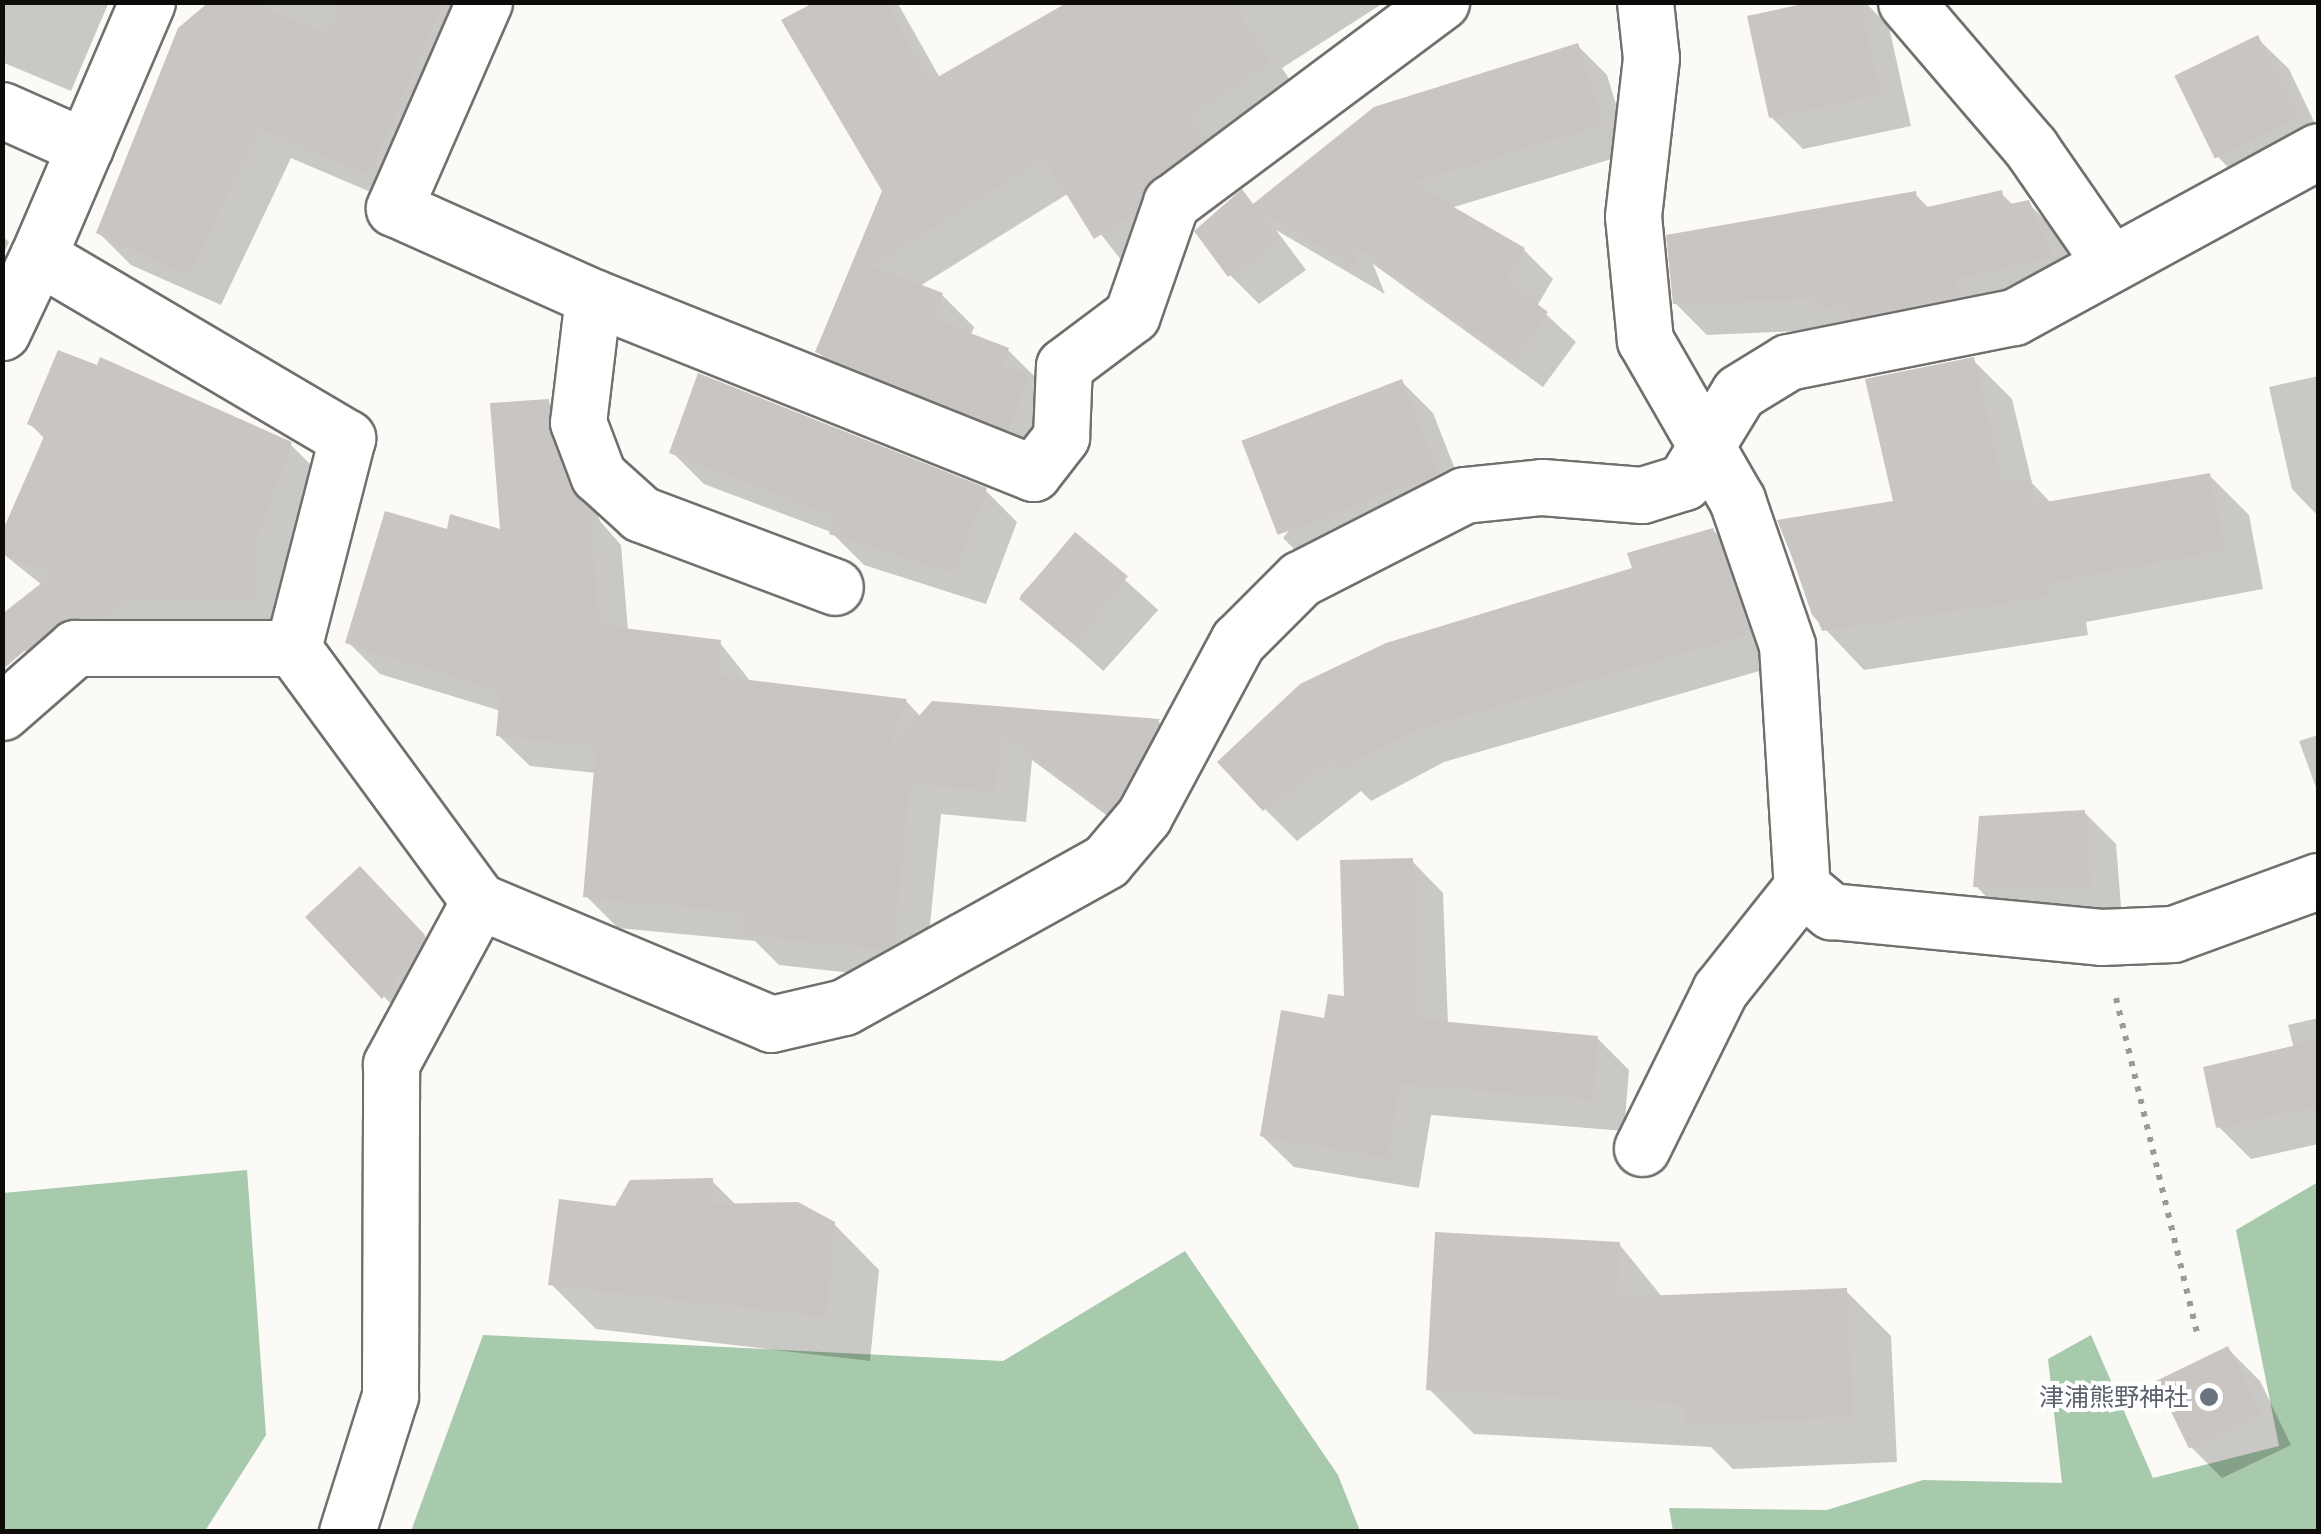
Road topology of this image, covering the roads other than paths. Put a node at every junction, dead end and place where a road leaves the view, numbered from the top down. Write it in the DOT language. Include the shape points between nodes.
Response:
graph roads {
  1 [pos="147,2"];
  2 [pos="484,2"];
  3 [pos="1441,2"];
  4 [pos="1646,2"];
  5 [pos="1906,2"];
  6 [pos="2,110"];
  7 [pos="85,148"];
  8 [pos="2318,151"];
  9 [pos="38,256"];
  10 [pos="2110,262"];
  11 [pos="593,297"];
  12 [pos="2,332"];
  13 [pos="1707,448"];
  14 [pos="835,587"];
  15 [pos="293,648"];
  16 [pos="2,712"];
  17 [pos="2318,881"];
  18 [pos="1802,886"];
  19 [pos="479,901"];
  20 [pos="1642,1148"];
  21 [pos="347,1532"];
  1 -- 7 [label="street"];
  2 -- 11 [label="street" via="394,208"];
  3 -- 11 [label="street" via="1171,203 1132,315 1064,366 1061,436 1033,472"];
  4 -- 13 [label="street" via="1652,58 1633,216 1645,340"];
  5 -- 10 [label="street" via="2032,148"];
  6 -- 7 [label="street"];
  7 -- 9 [label="street"];
  8 -- 10 [label="street"];
  9 -- 12 [label="street"];
  9 -- 15 [label="street" via="347,438"];
  10 -- 13 [label="street" via="2014,317 1788,362 1739,392"];
  11 -- 14 [label="street" via="578,422 598,475 641,514"];
  13 -- 18 [label="street" via="1738,500 1787,644"];
  13 -- 19 [label="street" via="1684,482 1642,496 1542,487 1464,495 1300,578 1238,641 1144,816 1106,862 844,1007 771,1024"];
  15 -- 16 [label="street" via="75,648"];
  15 -- 19 [label="street"];
  17 -- 18 [label="street" via="2173,934 2101,938 1831,912"];
  18 -- 20 [label="street" via="1720,990"];
  19 -- 21 [label="street" via="390,1064 390,1396"];
}
